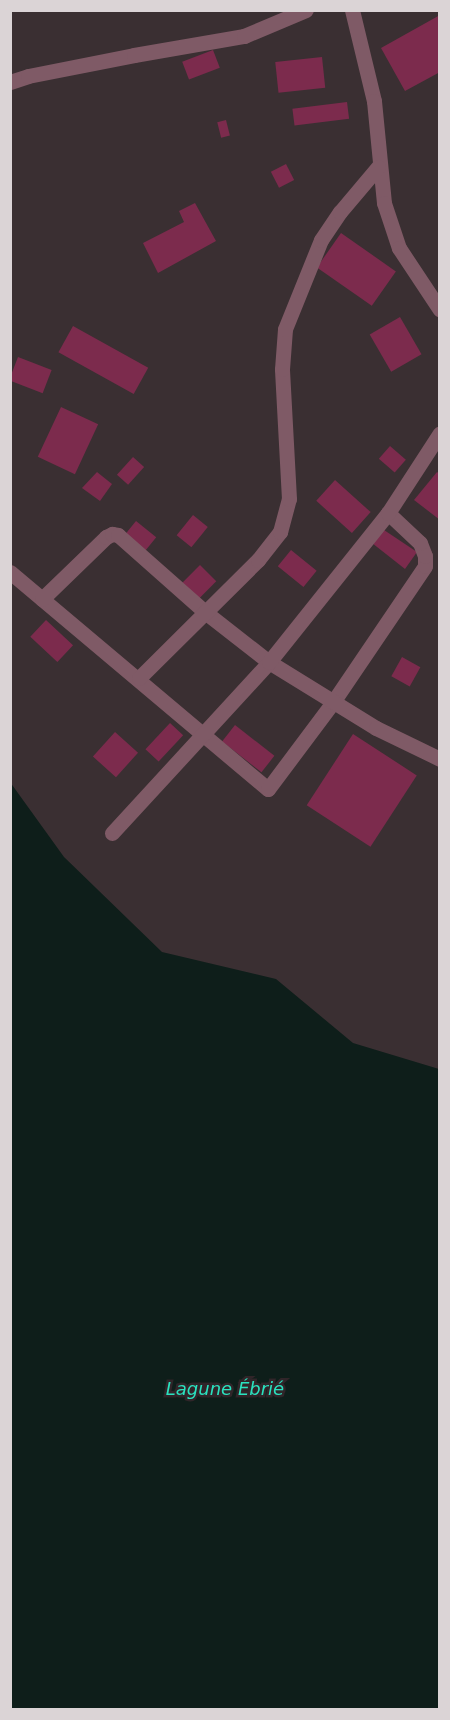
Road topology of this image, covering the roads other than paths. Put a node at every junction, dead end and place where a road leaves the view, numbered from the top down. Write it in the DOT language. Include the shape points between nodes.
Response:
graph roads {
  1 [pos="306,10"];
  2 [pos="352,10"];
  3 [pos="10,82"];
  4 [pos="378,167"];
  5 [pos="440,310"];
  6 [pos="440,433"];
  7 [pos="388,513"];
  8 [pos="10,572"];
  9 [pos="42,599"];
  10 [pos="205,612"];
  11 [pos="269,662"];
  12 [pos="139,678"];
  13 [pos="333,702"];
  14 [pos="203,736"];
  15 [pos="440,759"];
  16 [pos="112,833"];
  1 -- 3 [label="street" via="244,36 134,54"];
  2 -- 4 [label="street" via="374,101"];
  4 -- 5 [label="street" via="384,203 399,249"];
  4 -- 10 [label="street" via="321,240 285,329 282,369 289,499 280,532 258,560"];
  6 -- 7 [label="street"];
  7 -- 11 [label="street"];
  7 -- 13 [label="street" via="420,543 425,566"];
  8 -- 9 [label="street"];
  9 -- 10 [label="street" via="112,534 118,535"];
  9 -- 12 [label="street"];
  10 -- 11 [label="street"];
  10 -- 12 [label="street"];
  11 -- 13 [label="street"];
  11 -- 14 [label="street"];
  12 -- 14 [label="street"];
  13 -- 14 [label="street" via="268,789"];
  13 -- 15 [label="street"];
  14 -- 16 [label="street"];
}
